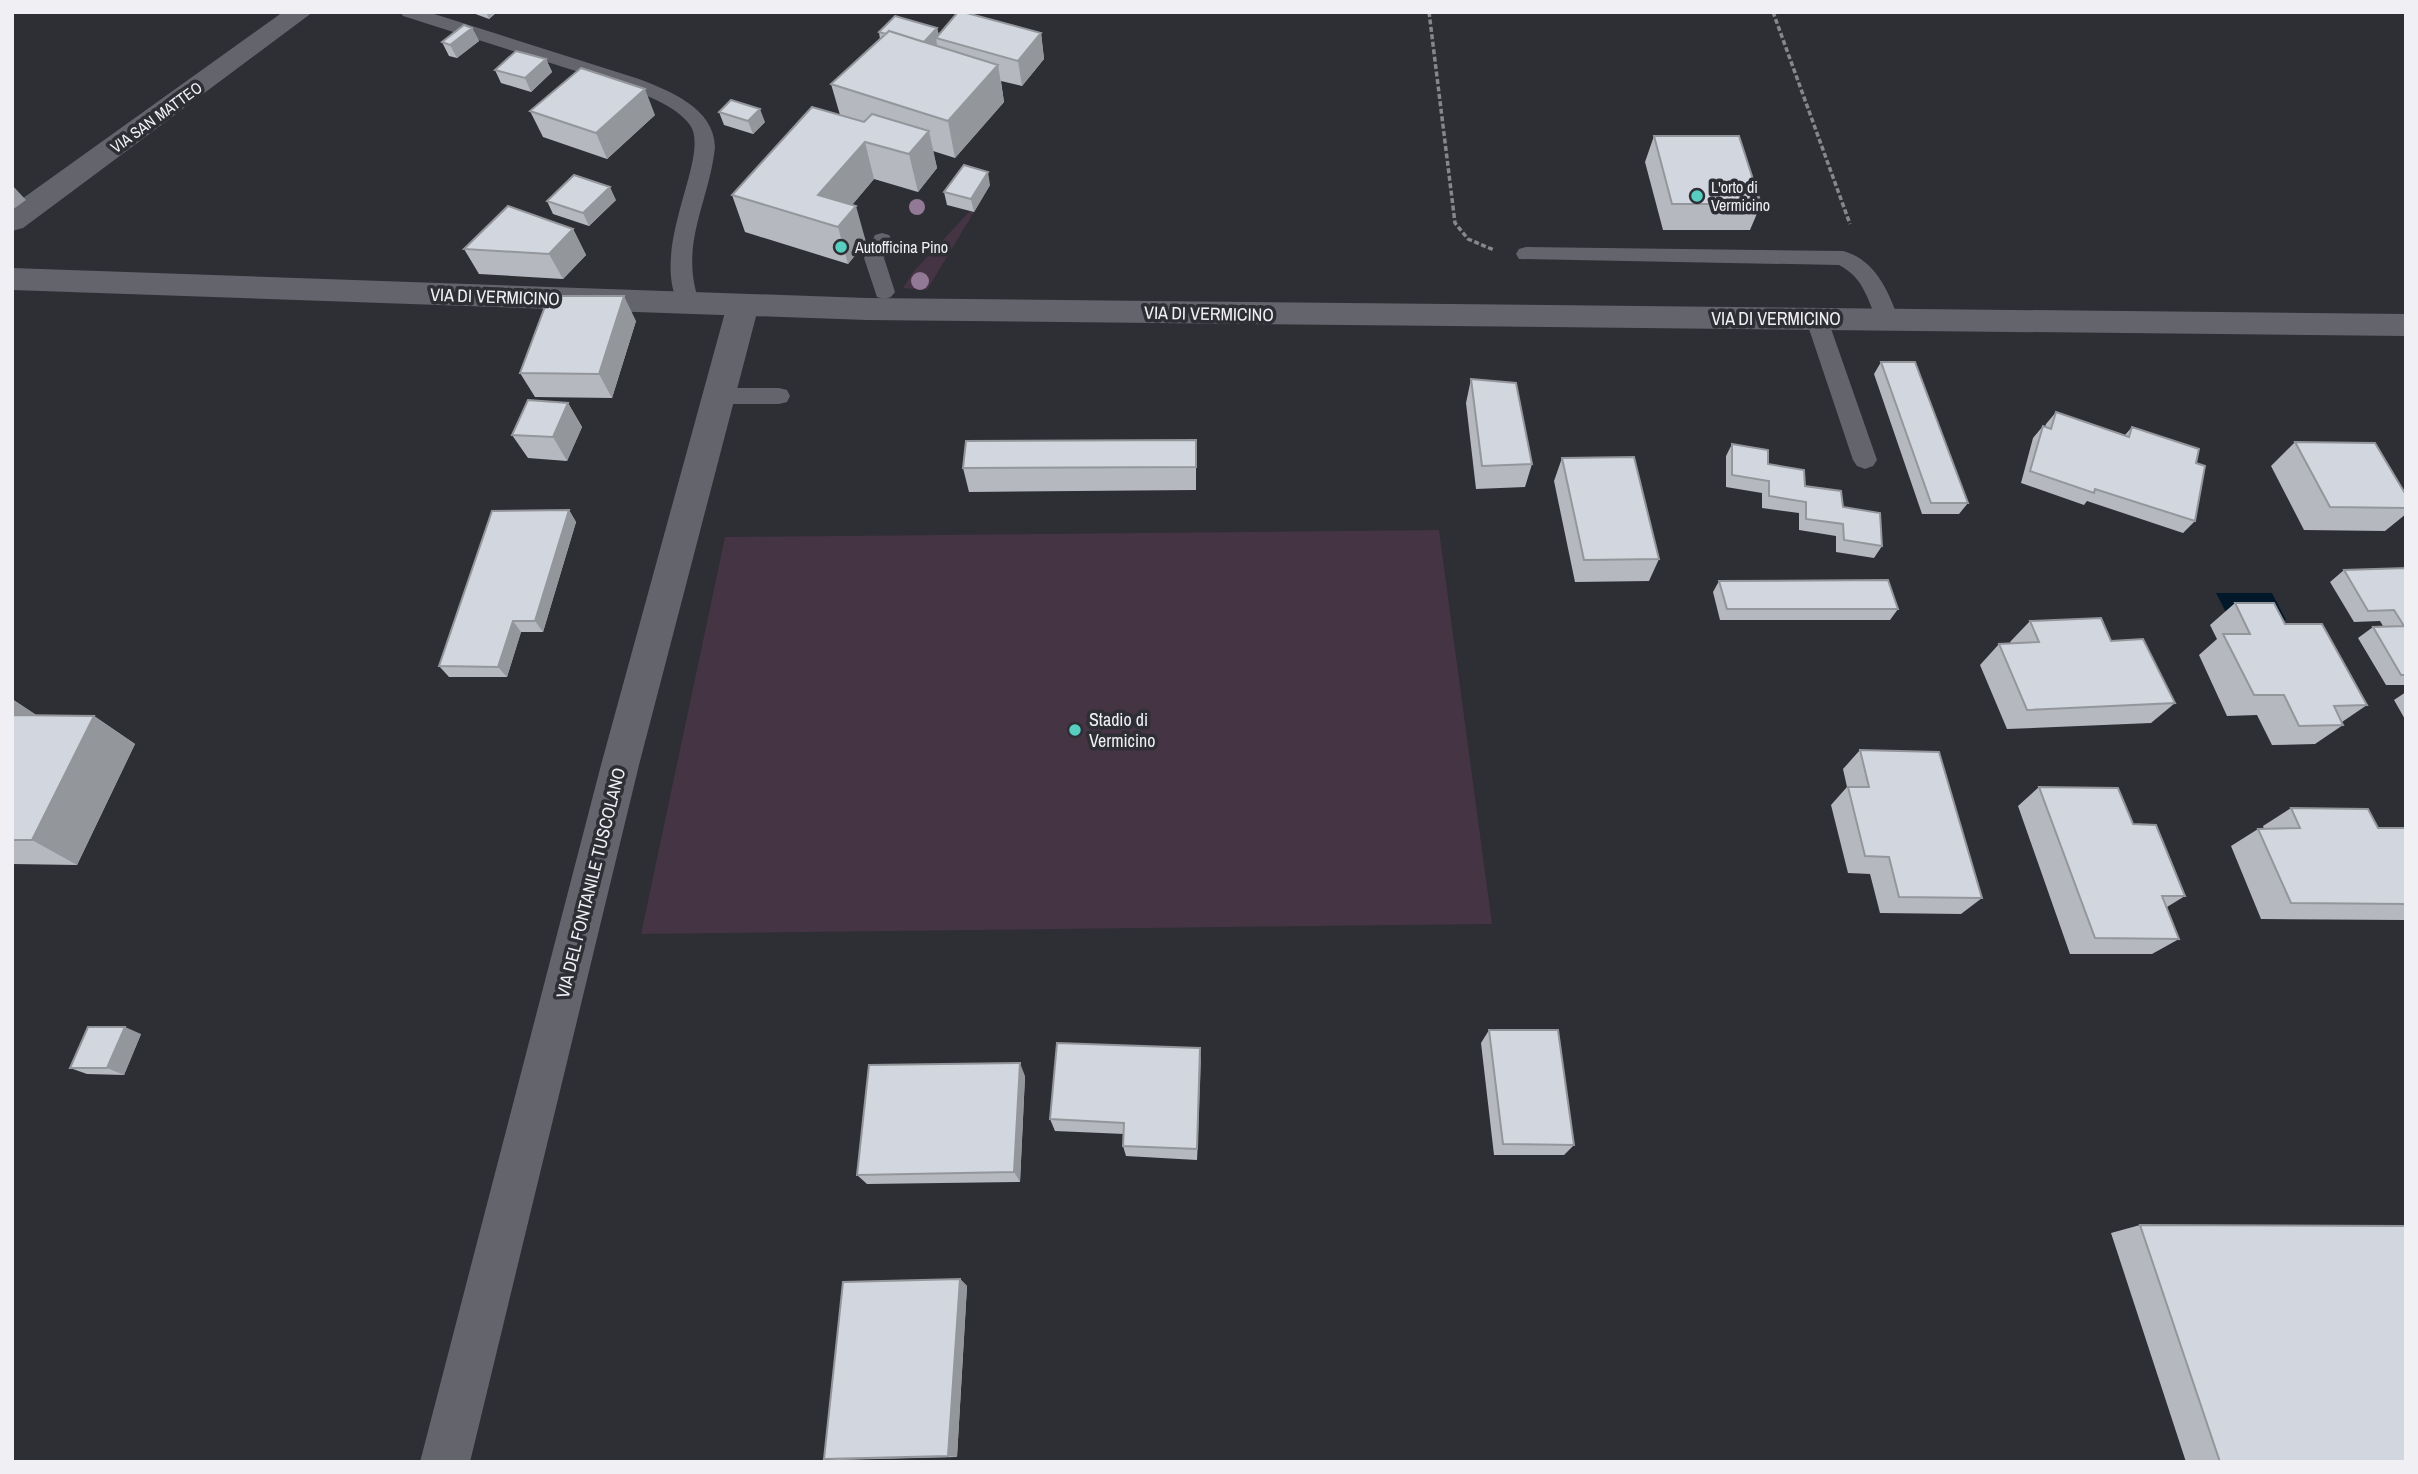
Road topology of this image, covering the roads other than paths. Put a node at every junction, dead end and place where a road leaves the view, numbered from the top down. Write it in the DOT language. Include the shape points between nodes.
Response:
graph roads {
  1 [pos="300,12"];
  2 [pos="409,12"];
  3 [pos="12,221"];
  4 [pos="881,240"];
  5 [pos="1526,254"];
  6 [pos="12,279"];
  7 [pos="884,292"];
  8 [pos="689,304"];
  9 [pos="743,306"];
  10 [pos="1817,320"];
  11 [pos="1888,320"];
  12 [pos="2406,326"];
  13 [pos="719,396"];
  14 [pos="779,396"];
  15 [pos="1865,460"];
  16 [pos="445,1462"];
  1 -- 3 [label="main road, VIA SAN MATTEO"];
  2 -- 8 [label="lane" via="617,79 693,116 705,145 680,269"];
  4 -- 7 [label="lane" via="874,258"];
  5 -- 11 [label="lane" via="1832,256 1852,262 1868,274"];
  6 -- 8 [label="main road, VIA DI VERMICINO"];
  8 -- 9 [label="main road, VIA DI VERMICINO"];
  9 -- 10 [label="main road, VIA DI VERMICINO"];
  9 -- 13 [label="main road, VIA DEL FONTANILE TUSCOLANO"];
  10 -- 11 [label="main road, VIA DI VERMICINO"];
  10 -- 15 [label="lane"];
  11 -- 12 [label="main road, VIA DI VERMICINO"];
  13 -- 14 [label="lane"];
  13 -- 16 [label="main road, VIA DEL FONTANILE TUSCOLANO" via="620,765"];
}
